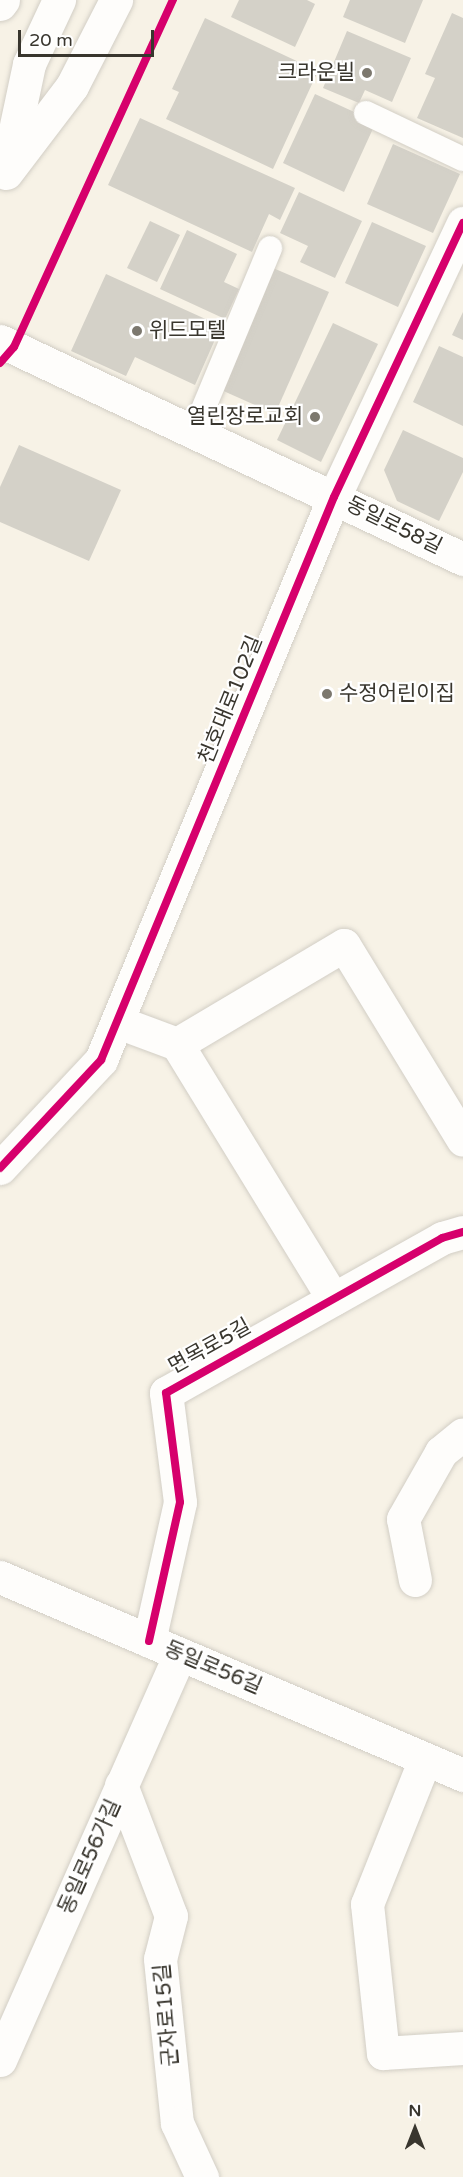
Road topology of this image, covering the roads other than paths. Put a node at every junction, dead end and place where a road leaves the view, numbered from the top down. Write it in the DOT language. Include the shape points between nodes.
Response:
graph roads {
  1 [pos="3,0"];
  2 [pos="60,0"];
  3 [pos="116,0"];
  4 [pos="0,4"];
  5 [pos="366,113"];
  6 [pos="463,159"];
  7 [pos="3,180"];
  8 [pos="463,223"];
  9 [pos="270,248"];
  10 [pos="7,344"];
  11 [pos="194,431"];
  12 [pos="334,497"];
  13 [pos="463,559"];
  14 [pos="118,1022"];
  15 [pos="177,1044"];
  16 [pos="463,1140"];
  17 [pos="0,1168"];
  18 [pos="463,1232"];
  19 [pos="333,1299"];
  20 [pos="463,1434"];
  21 [pos="0,1576"];
  22 [pos="415,1580"];
  23 [pos="149,1641"];
  24 [pos="180,1654"];
  25 [pos="426,1759"];
  26 [pos="463,1775"];
  27 [pos="122,1785"];
  28 [pos="463,2048"];
  29 [pos="0,2060"];
  30 [pos="202,2177"];
  1 -- 4 [label="street"];
  2 -- 7 [label="street" via="29,64"];
  3 -- 7 [label="street" via="72,86"];
  5 -- 6 [label="lane"];
  8 -- 12 [label="street, 천호대로102길"];
  9 -- 11 [label="lane"];
  10 -- 11 [label="street, 동일로58길"];
  11 -- 12 [label="street, 동일로58길"];
  12 -- 13 [label="street, 동일로58길"];
  12 -- 14 [label="street, 천호대로102길"];
  14 -- 15 [label="street"];
  14 -- 17 [label="street, 천호대로102길" via="101,1060"];
  15 -- 16 [label="street" via="344,945"];
  15 -- 19 [label="street"];
  18 -- 19 [label="street, 면목로5길" via="442,1238"];
  19 -- 23 [label="street, 면목로5길" via="166,1393 180,1502"];
  20 -- 22 [label="street" via="441,1452 403,1519"];
  21 -- 23 [label="street, 동일로56길"];
  23 -- 24 [label="street, 동일로56길"];
  24 -- 25 [label="street, 동일로56길"];
  24 -- 27 [label="street, 동일로56가길"];
  25 -- 26 [label="street, 동일로56길"];
  25 -- 28 [label="street" via="367,1904 383,2053"];
  27 -- 29 [label="street, 동일로56가길"];
  27 -- 30 [label="street, 군자로15길" via="171,1916 160,1959 177,2122"];
}
